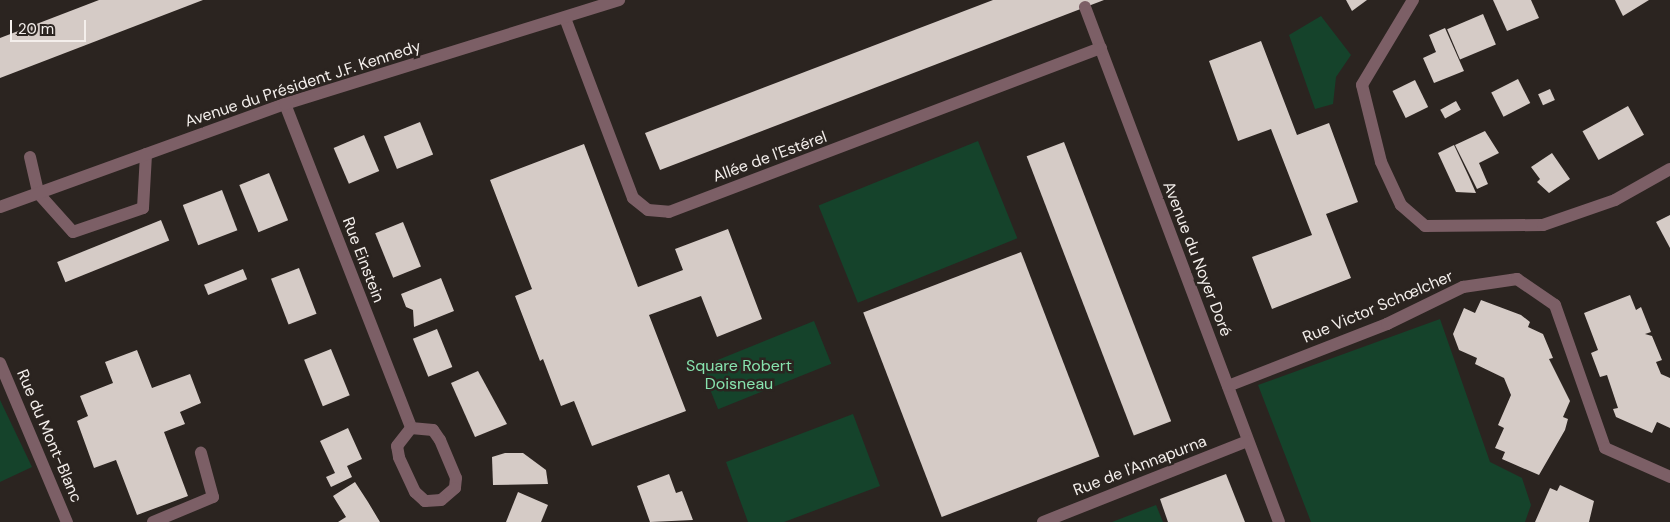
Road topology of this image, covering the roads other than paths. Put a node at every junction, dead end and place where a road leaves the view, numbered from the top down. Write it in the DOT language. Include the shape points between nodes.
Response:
graph roads {
  1 [pos="619,0"];
  2 [pos="1412,0"];
  3 [pos="1085,7"];
  4 [pos="565,18"];
  5 [pos="1101,48"];
  6 [pos="285,104"];
  7 [pos="146,154"];
  8 [pos="30,157"];
  9 [pos="1670,169"];
  10 [pos="38,193"];
  11 [pos="0,207"];
  12 [pos="0,363"];
  13 [pos="1228,386"];
  14 [pos="411,428"];
  15 [pos="1248,441"];
  16 [pos="201,453"];
  17 [pos="1670,477"];
  18 [pos="67,522"];
  19 [pos="153,522"];
  20 [pos="1043,522"];
  21 [pos="1279,522"];
  1 -- 4 [label="street, Avenue du Président J.F. Kennedy"];
  2 -- 9 [label="street" via="1362,85 1381,162 1401,205 1425,226 1543,225 1615,200"];
  3 -- 5 [label="street, Avenue du Noyer Doré"];
  4 -- 5 [label="street, Allée de l'Estérel" via="633,198 648,210 668,212"];
  4 -- 6 [label="street, Avenue du Président J.F. Kennedy"];
  5 -- 13 [label="street, Avenue du Noyer Doré"];
  6 -- 7 [label="street, Avenue du Président J.F. Kennedy"];
  6 -- 14 [label="street, Rue Einstein"];
  7 -- 10 [label="street, Avenue du Président J.F. Kennedy"];
  7 -- 10 [label="street" via="143,208 73,232"];
  8 -- 10 [label="street"];
  10 -- 11 [label="street, Avenue du Président J.F. Kennedy"];
  12 -- 18 [label="street, Rue du Mont-Blanc"];
  13 -- 15 [label="street, Avenue du Noyer Doré"];
  13 -- 17 [label="street, Rue Victor Schœlcher" via="1387,324 1463,287 1517,279 1555,305 1605,448"];
  14 -- 14 [label="street" via="397,446 398,457 415,492 425,501 441,500 455,488 456,478 440,440 432,430"];
  15 -- 20 [label="street, Rue de l'Annapurna"];
  15 -- 21 [label="street, Avenue du Noyer Doré"];
  16 -- 19 [label="street" via="213,497"];
}
